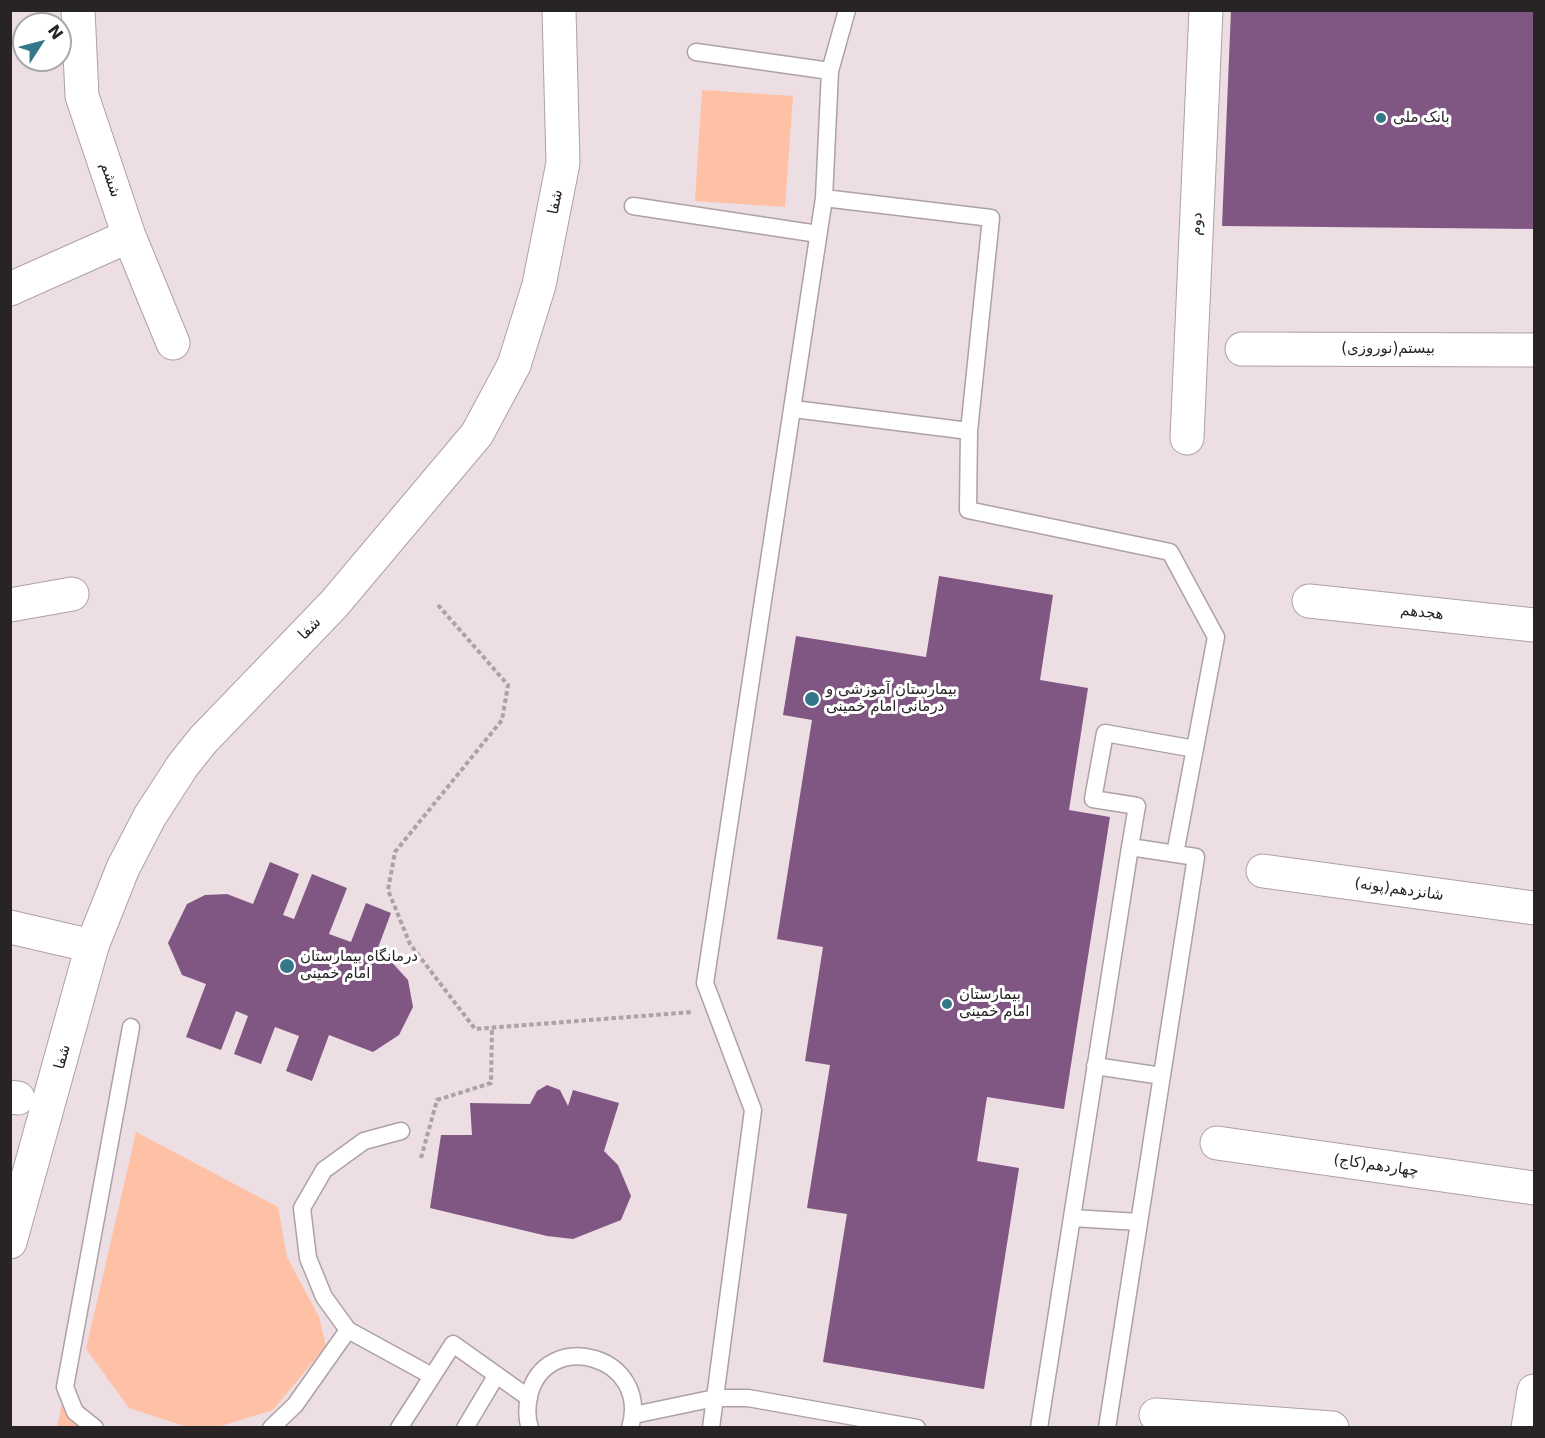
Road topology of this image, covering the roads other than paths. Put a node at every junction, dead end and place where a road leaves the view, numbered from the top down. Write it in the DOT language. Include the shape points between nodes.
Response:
graph roads {
  1 [pos="78,10"];
  2 [pos="559,10"];
  3 [pos="847,10"];
  4 [pos="1206,10"];
  5 [pos="696,52"];
  6 [pos="830,71"];
  7 [pos="824,198"];
  8 [pos="633,206"];
  9 [pos="818,234"];
  10 [pos="129,236"];
  11 [pos="10,289"];
  12 [pos="173,343"];
  13 [pos="1242,349"];
  14 [pos="1534,350"];
  15 [pos="794,409"];
  16 [pos="969,431"];
  17 [pos="1187,438"];
  18 [pos="72,594"];
  19 [pos="1309,601"];
  20 [pos="10,605"];
  21 [pos="1534,625"];
  22 [pos="1195,749"];
  23 [pos="1130,847"];
  24 [pos="1175,854"];
  25 [pos="1263,871"];
  26 [pos="1534,908"];
  27 [pos="10,927"];
  28 [pos="92,946"];
  29 [pos="131,1027"];
  30 [pos="1095,1066"];
  31 [pos="1162,1076"];
  32 [pos="400,1131"];
  33 [pos="1217,1143"];
  34 [pos="1534,1188"];
  35 [pos="1072,1218"];
  36 [pos="1139,1222"];
  37 [pos="10,1242"];
  38 [pos="348,1330"];
  39 [pos="432,1376"];
  40 [pos="496,1376"];
  41 [pos="1534,1390"];
  42 [pos="529,1398"];
  43 [pos="715,1398"];
  44 [pos="1156,1415"];
  45 [pos="632,1421"];
  46 [pos="95,1428"];
  47 [pos="271,1428"];
  48 [pos="399,1428"];
  49 [pos="465,1428"];
  50 [pos="530,1428"];
  51 [pos="711,1428"];
  52 [pos="916,1428"];
  53 [pos="1039,1428"];
  54 [pos="1107,1428"];
  55 [pos="1332,1428"];
  56 [pos="1528,1428"];
  1 -- 10 [label="street, ششم" via="81,96"];
  2 -- 28 [label="street, شفا" via="563,163 539,285 514,365 477,434 334,604 183,765 123,868"];
  3 -- 6 [label="lane"];
  4 -- 17 [label="street, دوم"];
  5 -- 6 [label="lane"];
  6 -- 7 [label="lane"];
  7 -- 9 [label="lane"];
  7 -- 16 [label="lane" via="991,218"];
  8 -- 9 [label="lane"];
  9 -- 15 [label="lane"];
  10 -- 11 [label="street"];
  10 -- 12 [label="street, ششم"];
  13 -- 14 [label="street, بیستم(نوروزی)"];
  15 -- 16 [label="lane"];
  15 -- 43 [label="lane" via="705,983 753,1110"];
  16 -- 22 [label="lane" via="968,510 1170,552 1216,637"];
  18 -- 20 [label="street"];
  19 -- 21 [label="street, هجدهم"];
  22 -- 23 [label="lane" via="1105,733 1094,799 1137,806"];
  22 -- 24 [label="lane"];
  23 -- 24 [label="lane"];
  23 -- 30 [label="lane"];
  24 -- 31 [label="lane" via="1196,858"];
  25 -- 26 [label="street, شانزدهم(پونه)"];
  27 -- 28 [label="street"];
  28 -- 37 [label="street, شفا"];
  29 -- 46 [label="lane" via="65,1387 75,1412"];
  30 -- 31 [label="lane"];
  30 -- 35 [label="lane"];
  31 -- 36 [label="lane"];
  32 -- 38 [label="lane" via="364,1141 324,1170 302,1208 308,1258 324,1297"];
  33 -- 34 [label="street, چهاردهم(کاج)"];
  35 -- 36 [label="lane"];
  35 -- 53 [label="lane"];
  36 -- 54 [label="lane"];
  38 -- 39 [label="lane"];
  38 -- 47 [label="lane" via="295,1405"];
  39 -- 40 [label="lane" via="453,1344"];
  39 -- 48 [label="lane"];
  40 -- 42 [label="lane"];
  40 -- 49 [label="lane"];
  41 -- 56 [label="street"];
  42 -- 45 [label="lane" via="540,1373 553,1363 586,1356 602,1360 627,1383 633,1398"];
  42 -- 50 [label="lane"];
  43 -- 45 [label="lane"];
  43 -- 51 [label="lane"];
  43 -- 52 [label="lane" via="748,1398"];
  44 -- 55 [label="street"];
}
